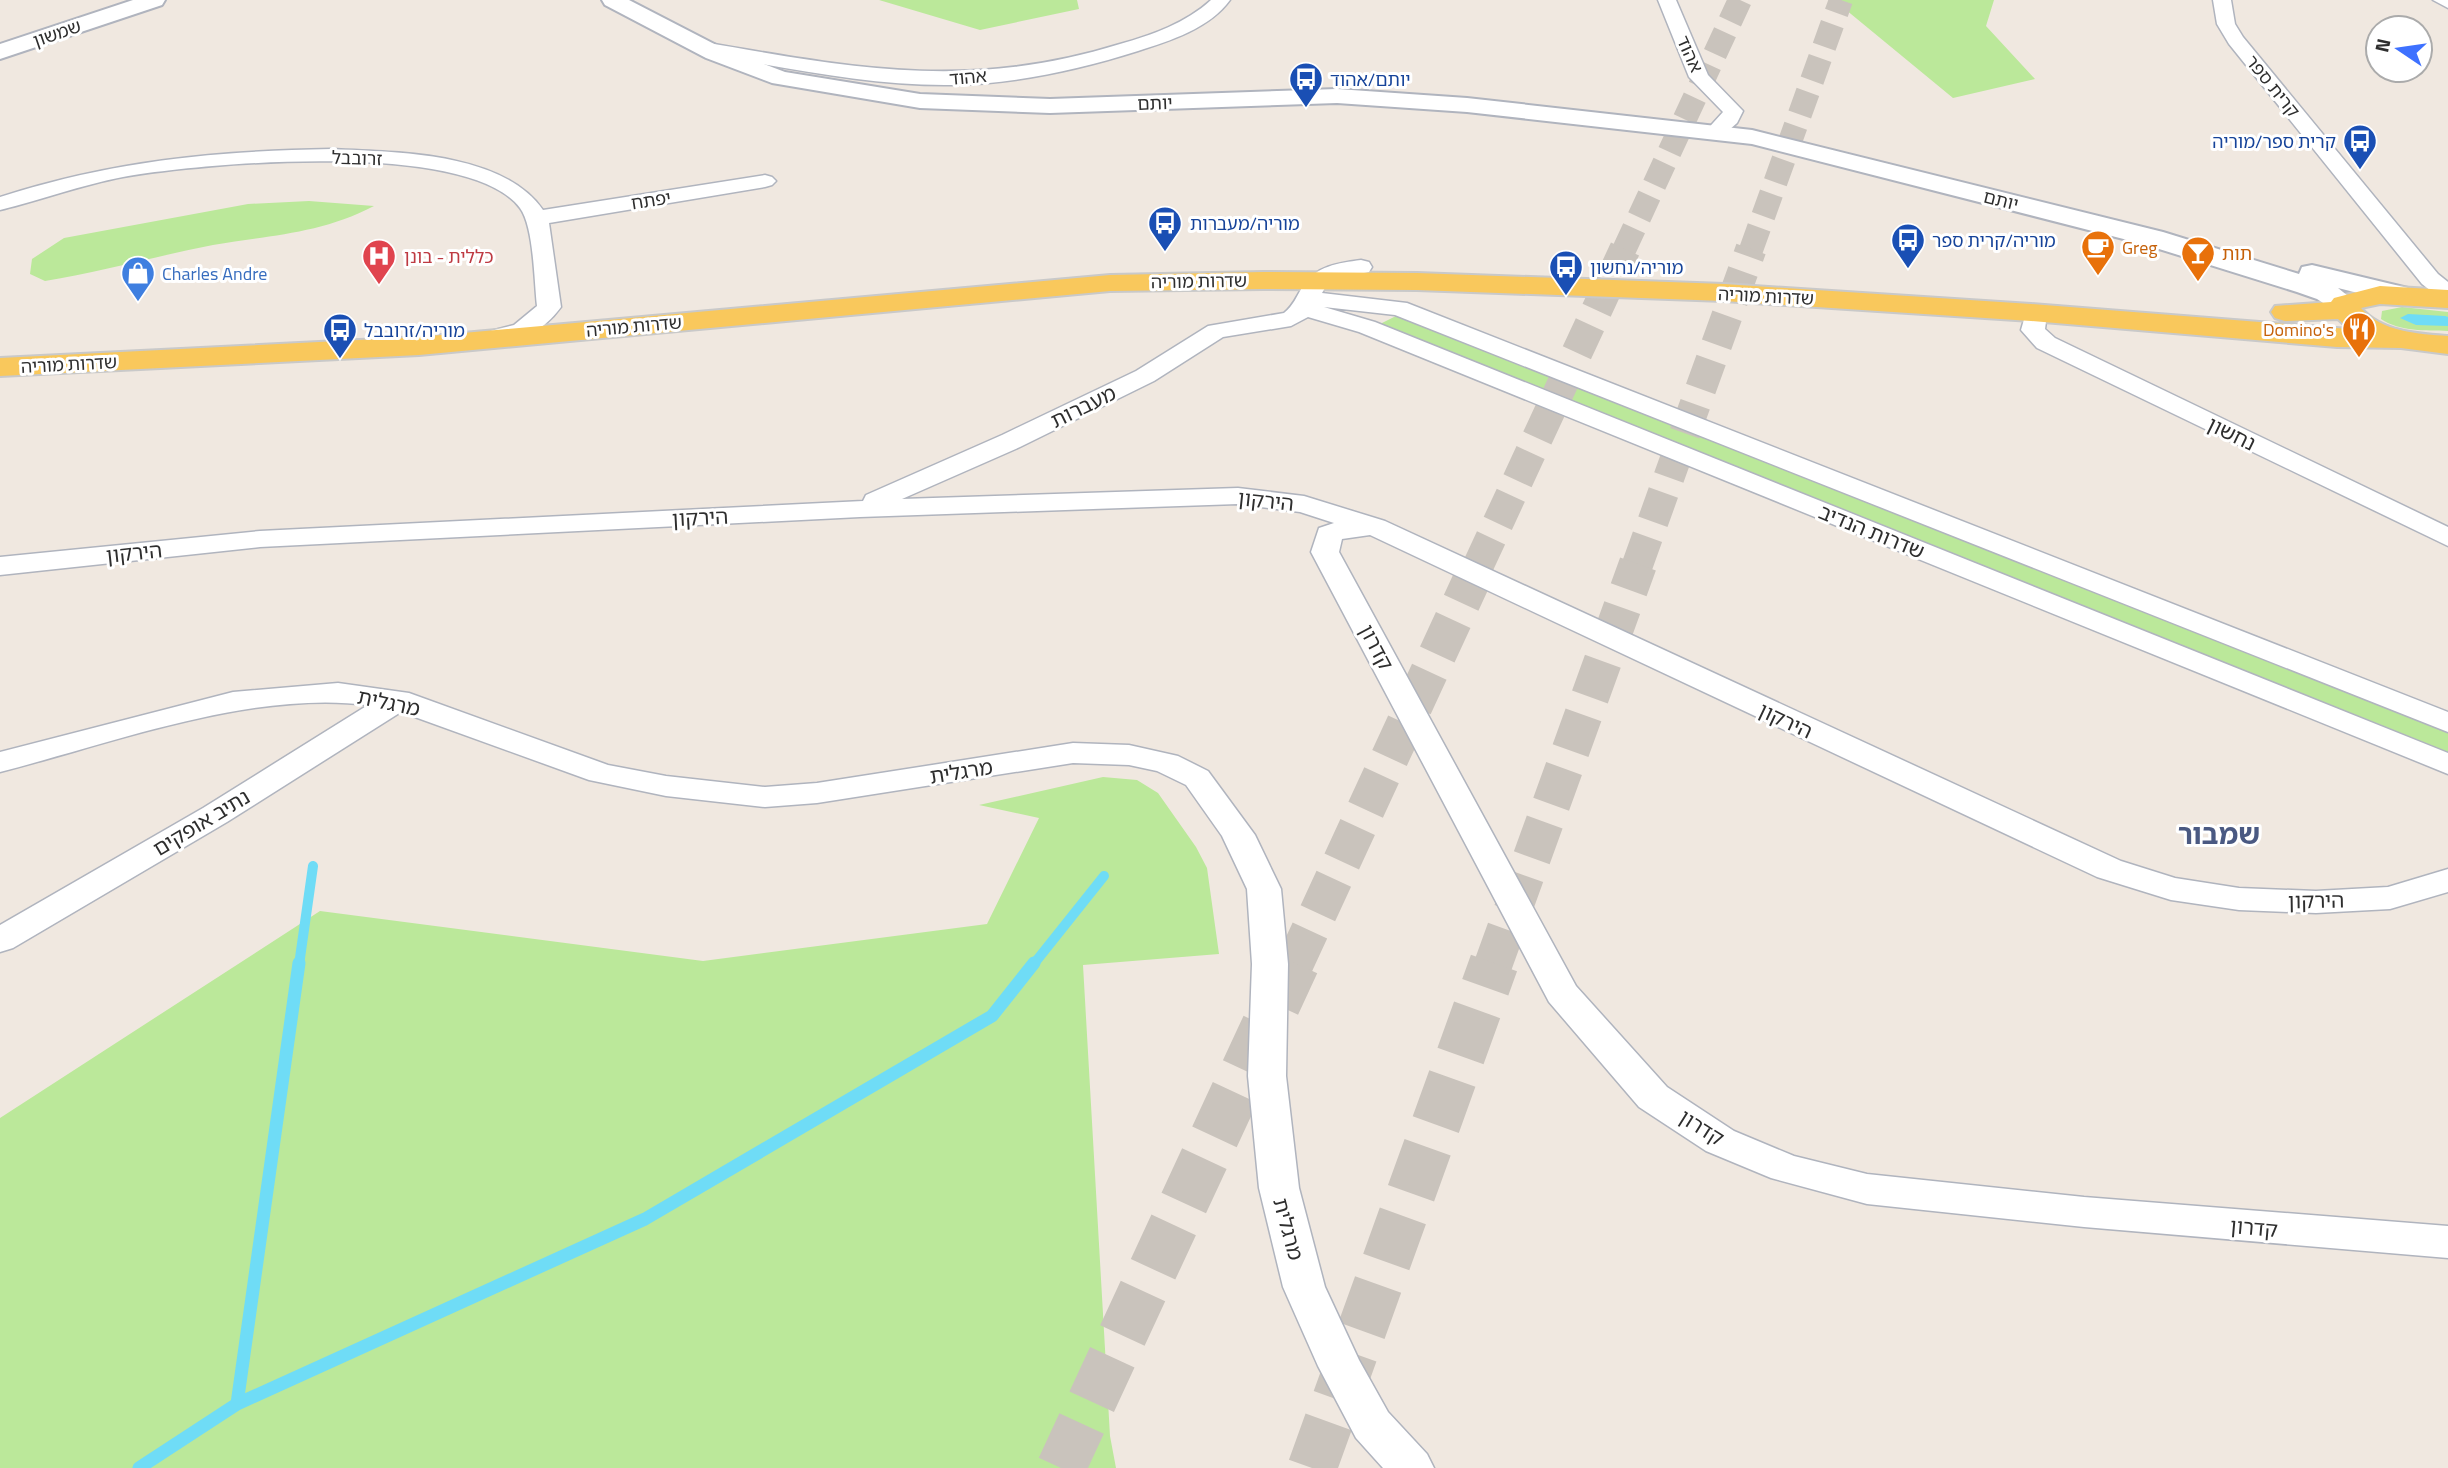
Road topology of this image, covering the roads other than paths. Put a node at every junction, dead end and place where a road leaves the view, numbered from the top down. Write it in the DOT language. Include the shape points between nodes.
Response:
graph roads {
  1 [pos="154,0"];
  2 [pos="613,0"];
  3 [pos="1221,0"];
  4 [pos="1667,0"];
  5 [pos="2222,0"];
  6 [pos="2442,0"];
  7 [pos="2448,3"];
  8 [pos="703,48"];
  9 [pos="0,52"];
  10 [pos="1732,111"];
  11 [pos="1714,133"];
  12 [pos="1782,144"];
  13 [pos="1849,163"];
  14 [pos="765,181"];
  15 [pos="0,204"];
  16 [pos="537,218"];
  17 [pos="2152,238"];
  18 [pos="1361,267"];
  19 [pos="1411,282"];
  20 [pos="2448,293"];
  21 [pos="2402,295"];
  22 [pos="1309,297"];
  23 [pos="2448,299"];
  24 [pos="2345,307"];
  25 [pos="1406,312"];
  26 [pos="2035,314"];
  27 [pos="543,315"];
  28 [pos="2400,339"];
  29 [pos="487,340"];
  30 [pos="2447,346"];
  31 [pos="0,353"];
  32 [pos="0,367"];
  33 [pos="860,509"];
  34 [pos="1375,527"];
  35 [pos="2448,538"];
  36 [pos="0,566"];
  37 [pos="398,700"];
  38 [pos="2448,723"];
  39 [pos="0,762"];
  40 [pos="2448,764"];
  41 [pos="2448,880"];
  42 [pos="0,940"];
  43 [pos="2448,1242"];
  44 [pos="1411,1468"];
  1 -- 9 [label="street, שמשון"];
  2 -- 8 [label="street, יותם"];
  3 -- 8 [label="street, אהוד" via="1171,33 1111,54 952,79 879,76"];
  4 -- 10 [label="street, אהוד" via="1699,77"];
  5 -- 20 [label="street, קרית ספר" via="2226,24 2236,40 2430,279"];
  6 -- 7 [label="street"];
  8 -- 11 [label="street, יותם" via="780,78 920,101 1050,106 1337,96 1467,105"];
  10 -- 11 [label="street" via="1730,119"];
  10 -- 12 [label="street"];
  11 -- 12 [label="street, יותם"];
  11 -- 13 [label="street, יותם" via="1820,161"];
  12 -- 13 [label="street, יותם"];
  13 -- 17 [label="street, יותם"];
  14 -- 16 [label="street, יפתח"];
  15 -- 16 [label="street, זרובבל" via="138,168 253,158 373,157 458,168 486,177 514,190"];
  16 -- 27 [label="street"];
  17 -- 21 [label="street, יותם" via="2232,252"];
  17 -- 24 [label="street, יותם" via="2327,293"];
  18 -- 22 [label="street" via="1330,272"];
  18 -- 24 [label="main road, שדרות מוריה" via="1820,282 2235,312"];
  18 -- 27 [label="main road, שדרות מוריה" via="1111,271 581,319"];
  19 -- 22 [label="main road, שדרות מוריה"];
  19 -- 25 [label="street"];
  19 -- 26 [label="main road, שדרות מוריה" via="1863,300"];
  21 -- 23 [label="main road, שדרות מוריה"];
  21 -- 24 [label="main road, שדרות מוריה" via="2365,297"];
  22 -- 25 [label="street, שדרות הנדיב" via="1380,304"];
  22 -- 29 [label="main road, שדרות מוריה" via="1110,283"];
  22 -- 33 [label="street, מעברות" via="1291,319 1216,331 1146,376"];
  22 -- 40 [label="street, שדרות הנדיב" via="1380,332"];
  24 -- 28 [label="main road" via="2368,327"];
  25 -- 38 [label="street, שדרות הנדיב"];
  26 -- 28 [label="main road, שדרות מוריה"];
  26 -- 35 [label="street, נחשון" via="2033,330 2046,343"];
  27 -- 29 [label="street" via="514,334"];
  27 -- 31 [label="main road, שדרות מוריה" via="311,340"];
  28 -- 30 [label="main road"];
  29 -- 32 [label="main road, שדרות מוריה" via="321,353"];
  33 -- 34 [label="street, הירקון" via="1238,496 1304,504"];
  33 -- 36 [label="street, הירקון" via="260,539"];
  34 -- 41 [label="street, הירקון" via="2109,869 2171,889 2239,899 2316,902 2390,898"];
  34 -- 43 [label="street, קדרון" via="1329,534 1325,552 1562,993 1653,1097 1720,1141 1785,1168 1867,1189"];
  37 -- 39 [label="street, מרגלית" via="338,692 233,701"];
  37 -- 42 [label="street, נתיב אופקים" via="215,816"];
  37 -- 44 [label="street, מרגלית" via="600,773 765,797 1073,754 1129,755 1167,763 1197,778 1238,835 1264,889 1270,964 1267,1076 1279,1188 1304,1287 1372,1425"];
}
